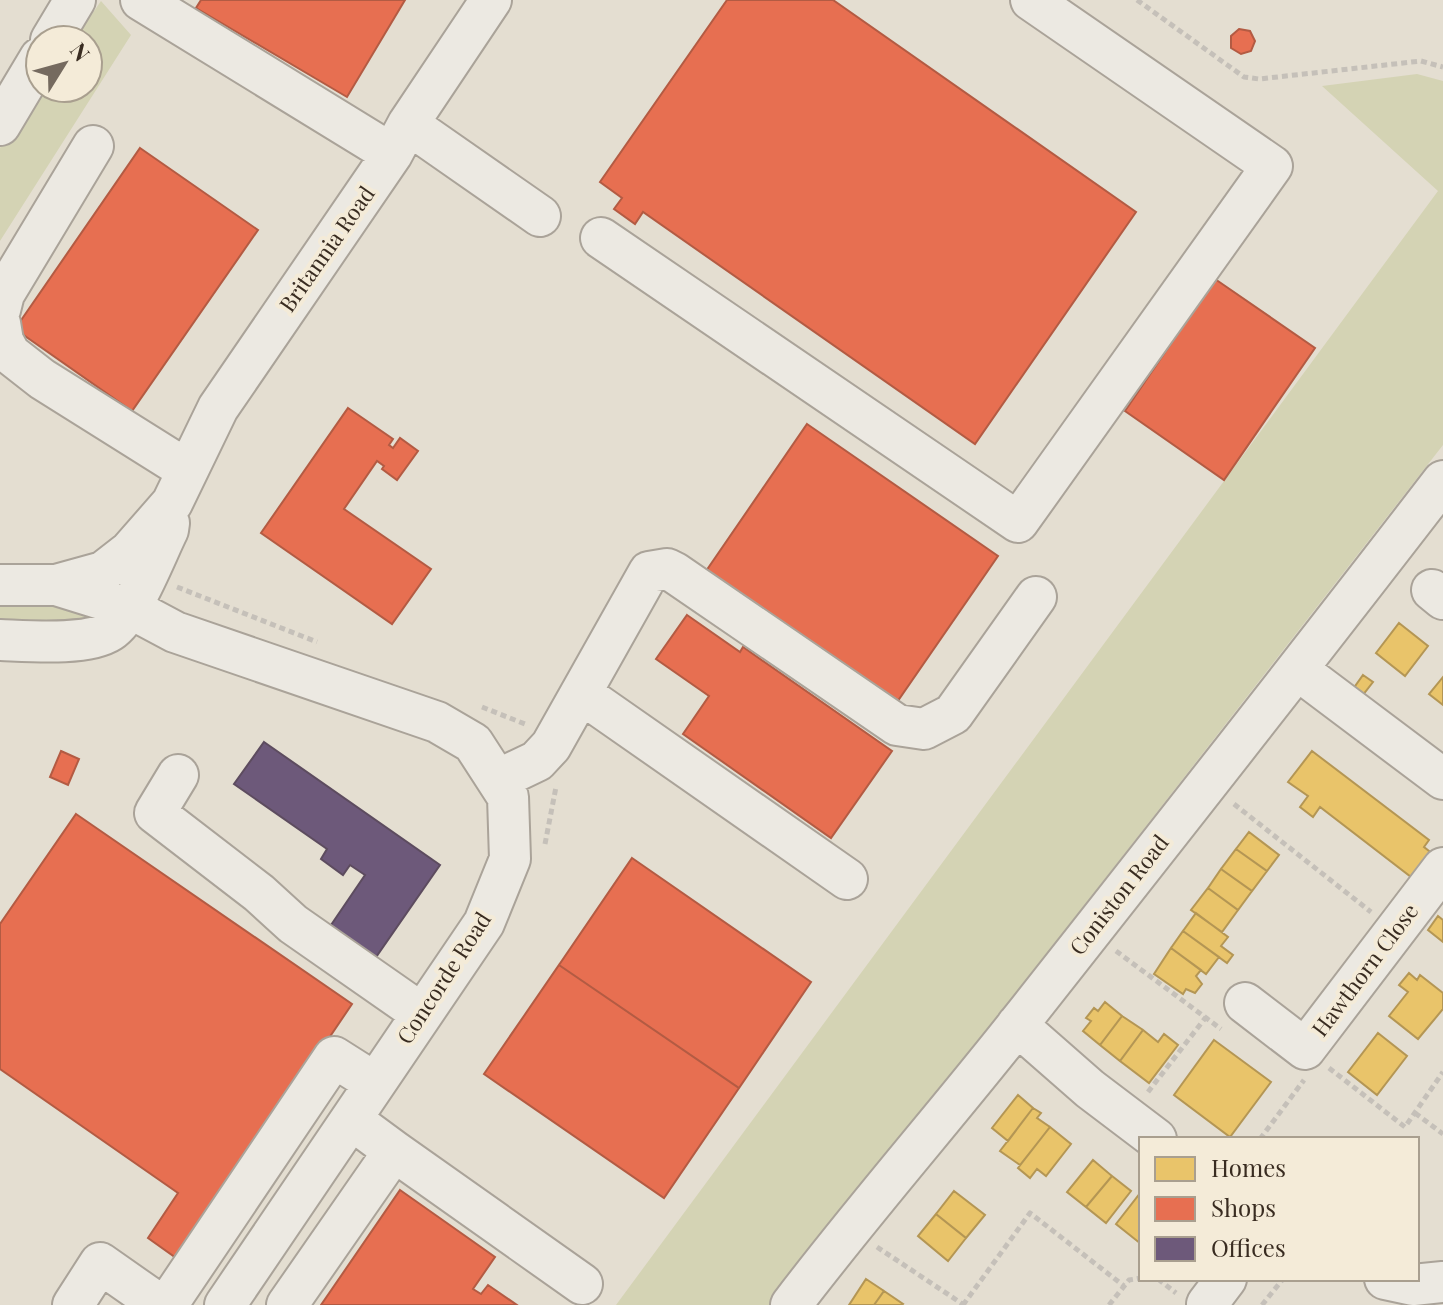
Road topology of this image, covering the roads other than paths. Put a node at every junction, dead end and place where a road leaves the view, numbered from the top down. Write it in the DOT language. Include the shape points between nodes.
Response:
graph roads {
  1 [pos="75,0"];
  2 [pos="141,0"];
  3 [pos="491,0"];
  4 [pos="1031,0"];
  5 [pos="61,24"];
  6 [pos="24,85"];
  7 [pos="0,125"];
  8 [pos="400,139"];
  9 [pos="93,146"];
  10 [pos="540,216"];
  11 [pos="601,238"];
  12 [pos="0,310"];
  13 [pos="0,323"];
  14 [pos="1443,481"];
  15 [pos="179,486"];
  16 [pos="0,585"];
  17 [pos="56,585"];
  18 [pos="138,592"];
  19 [pos="1036,597"];
  20 [pos="0,640"];
  21 [pos="1298,670"];
  22 [pos="582,694"];
  23 [pos="1441,774"];
  24 [pos="178,775"];
  25 [pos="497,780"];
  26 [pos="1443,868"];
  27 [pos="847,879"];
  28 [pos="422,1014"];
  29 [pos="1234,1017"];
  30 [pos="1017,1025"];
  31 [pos="375,1083"];
  32 [pos="352,1120"];
  33 [pos="1142,1128"];
  34 [pos="394,1151"];
  35 [pos="582,1284"];
  36 [pos="73,1305"];
  37 [pos="160,1305"];
  38 [pos="167,1305"];
  39 [pos="225,1305"];
  40 [pos="287,1305"];
  41 [pos="791,1305"];
  1 -- 5 [label="street"];
  2 -- 8 [label="street"];
  3 -- 8 [label="street, Britannia Road"];
  4 -- 11 [label="street" via="1272,166 1018,522"];
  6 -- 7 [label="street"];
  8 -- 10 [label="street"];
  8 -- 15 [label="street, Britannia Road" via="218,408"];
  9 -- 12 [label="street" via="4,294"];
  13 -- 15 [label="street" via="10,354"];
  14 -- 21 [label="street, Coniston Road"];
  15 -- 17 [label="street, Britannia Road" via="130,551 103,572"];
  15 -- 18 [label="street, Britannia Road" via="168,530"];
  16 -- 17 [label="street, Britannia Road"];
  17 -- 18 [label="street, Britannia Road"];
  18 -- 20 [label="street, Britannia Road" via="110,631 81,640"];
  18 -- 25 [label="street, Concorde Road" via="175,632 437,722 473,743"];
  19 -- 22 [label="street" via="953,714 924,729 897,725 667,569 649,572"];
  21 -- 23 [label="street"];
  21 -- 30 [label="street, Coniston Road"];
  22 -- 25 [label="street" via="537,761"];
  22 -- 27 [label="street"];
  24 -- 28 [label="street" via="155,813 293,924"];
  25 -- 28 [label="street, Concorde Road" via="508,797 510,859 484,923"];
  26 -- 29 [label="street, Hawthorn Close" via="1394,930 1312,1054"];
  28 -- 31 [label="street, Concorde Road"];
  30 -- 33 [label="street"];
  30 -- 41 [label="street, Coniston Road"];
  31 -- 32 [label="street, Concorde Road"];
  31 -- 38 [label="street" via="334,1057"];
  32 -- 34 [label="street"];
  32 -- 39 [label="street, Concorde Road"];
  34 -- 35 [label="street"];
  34 -- 40 [label="street"];
  36 -- 37 [label="street" via="100,1263"];
}
